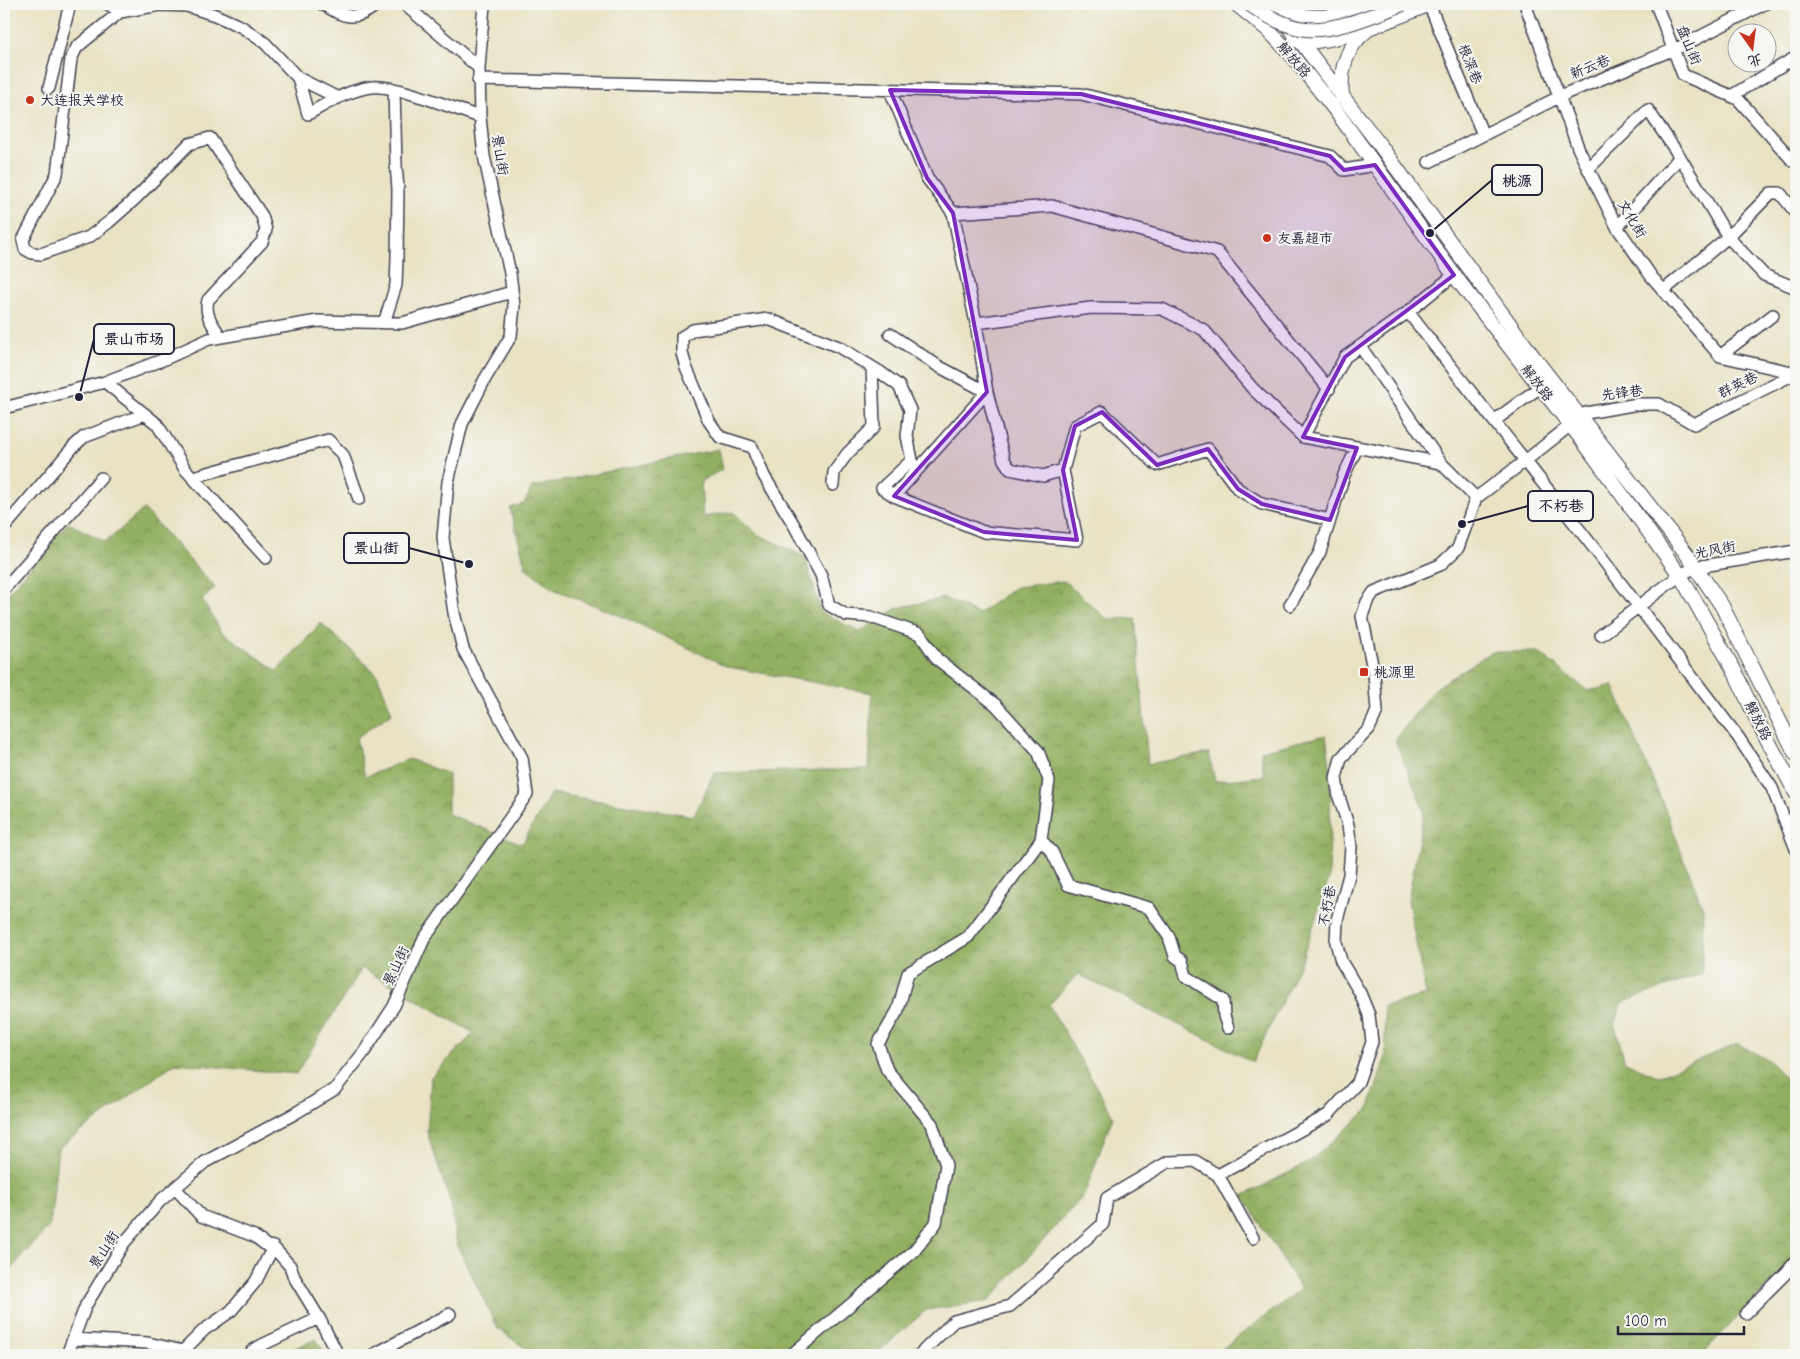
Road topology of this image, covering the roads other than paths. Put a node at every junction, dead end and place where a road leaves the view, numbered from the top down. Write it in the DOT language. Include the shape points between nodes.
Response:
graph roads {
  1 [pos="70,4"];
  2 [pos="108,4"];
  3 [pos="322,4"];
  4 [pos="377,4"];
  5 [pos="404,4"];
  6 [pos="484,4"];
  7 [pos="1236,4"];
  8 [pos="1249,4"];
  9 [pos="1375,4"];
  10 [pos="1403,4"];
  11 [pos="1430,4"];
  12 [pos="1524,4"];
  13 [pos="1656,4"];
  14 [pos="1764,4"];
  15 [pos="1272,8"];
  16 [pos="1362,9"];
  17 [pos="120,12"];
  18 [pos="1373,25"];
  19 [pos="1267,29"];
  20 [pos="1301,42"];
  21 [pos="1674,49"];
  22 [pos="1796,56"];
  23 [pos="478,74"];
  24 [pos="298,78"];
  25 [pos="1310,78"];
  26 [pos="49,88"];
  27 [pos="394,89"];
  28 [pos="890,90"];
  29 [pos="1559,96"];
  30 [pos="1732,96"];
  31 [pos="338,98"];
  32 [pos="1342,98"];
  33 [pos="480,117"];
  34 [pos="1483,135"];
  35 [pos="1680,157"];
  36 [pos="1796,161"];
  37 [pos="1429,162"];
  38 [pos="1375,165"];
  39 [pos="1588,169"];
  40 [pos="953,213"];
  41 [pos="1796,213"];
  42 [pos="1617,227"];
  43 [pos="1728,237"];
  44 [pos="1454,274"];
  45 [pos="1796,288"];
  46 [pos="1663,291"];
  47 [pos="512,292"];
  48 [pos="1408,312"];
  49 [pos="1772,315"];
  50 [pos="384,323"];
  51 [pos="976,323"];
  52 [pos="890,334"];
  53 [pos="221,337"];
  54 [pos="1360,346"];
  55 [pos="1720,356"];
  56 [pos="872,367"];
  57 [pos="1796,373"];
  58 [pos="106,382"];
  59 [pos="1540,387"];
  60 [pos="1329,388"];
  61 [pos="986,392"];
  62 [pos="4,408"];
  63 [pos="145,414"];
  64 [pos="1494,421"];
  65 [pos="1575,421"];
  66 [pos="1694,424"];
  67 [pos="1303,437"];
  68 [pos="1357,448"];
  69 [pos="1525,461"];
  70 [pos="1441,462"];
  71 [pos="1063,470"];
  72 [pos="193,477"];
  73 [pos="101,478"];
  74 [pos="833,485"];
  75 [pos="894,496"];
  76 [pos="1476,498"];
  77 [pos="359,499"];
  78 [pos="1330,520"];
  79 [pos="4,528"];
  80 [pos="1796,552"];
  81 [pos="266,558"];
  82 [pos="1696,567"];
  83 [pos="1680,575"];
  84 [pos="4,589"];
  85 [pos="1290,605"];
  86 [pos="1638,607"];
  87 [pos="1601,635"];
  88 [pos="1796,754"];
  89 [pos="1796,793"];
  90 [pos="1041,840"];
  91 [pos="1796,849"];
  92 [pos="1228,1028"];
  93 [pos="1218,1175"];
  94 [pos="175,1188"];
  95 [pos="1253,1238"];
  96 [pos="273,1246"];
  97 [pos="1796,1260"];
  98 [pos="1746,1313"];
  99 [pos="450,1314"];
  100 [pos="319,1318"];
  101 [pos="73,1339"];
  102 [pos="252,1351"];
  103 [pos="182,1353"];
  104 [pos="67,1355"];
  105 [pos="338,1355"];
  106 [pos="373,1355"];
  107 [pos="791,1355"];
  108 [pos="919,1355"];
  1 -- 26 [label="street"];
  2 -- 17 [label="street"];
  3 -- 4 [label="street" via="340,15 356,16 367,13"];
  5 -- 23 [label="street"];
  6 -- 23 [label="street, 景山街"];
  7 -- 19 [label="main road, 解放路"];
  8 -- 10 [label="main road, bridge" via="1280,22 1304,29 1340,25"];
  9 -- 16 [label="main road"];
  11 -- 18 [label="main road"];
  11 -- 34 [label="street, 根深巷"];
  12 -- 29 [label="street, 文化街"];
  13 -- 21 [label="street, 盘山街"];
  14 -- 21 [label="street, 新云巷"];
  15 -- 16 [label="main road" via="1302,17 1330,17"];
  15 -- 20 [label="main road, 解放路"];
  16 -- 20 [label="main road" via="1310,33"];
  17 -- 24 [label="street" via="187,6 215,15 242,27 265,43"];
  17 -- 53 [label="street" via="77,48 71,59 57,174 24,240 25,249 41,254 89,237 135,199 189,144 210,138 262,216 266,230 262,242 208,300 208,318"];
  18 -- 20 [label="main road" via="1329,39"];
  18 -- 32 [label="main road" via="1349,51 1341,78"];
  19 -- 20 [label="main road"];
  19 -- 25 [label="main road, 解放路"];
  20 -- 25 [label="main road" via="1301,59"];
  20 -- 32 [label="main road, 解放路"];
  21 -- 29 [label="street, 新云巷"];
  21 -- 30 [label="street, 盘山街" via="1683,75"];
  22 -- 30 [label="street"];
  23 -- 28 [label="street"];
  23 -- 33 [label="street, 景山街"];
  24 -- 31 [label="street"];
  24 -- 31 [label="street" via="308,114"];
  25 -- 38 [label="main road, 解放路"];
  27 -- 31 [label="street" via="373,87"];
  27 -- 33 [label="street"];
  27 -- 50 [label="street" via="398,258 396,285"];
  28 -- 38 [label="street" via="1080,94 1330,156 1344,170"];
  28 -- 40 [label="street" via="927,178"];
  29 -- 34 [label="street, 新云巷"];
  29 -- 39 [label="street, 文化街"];
  30 -- 36 [label="street, 盘山街"];
  32 -- 65 [label="main road, 解放路" via="1535,359"];
  33 -- 47 [label="street, 景山街" via="484,156"];
  34 -- 37 [label="street, 新云巷"];
  35 -- 39 [label="street" via="1648,110"];
  35 -- 42 [label="street"];
  35 -- 43 [label="street"];
  38 -- 44 [label="main road, 解放路"];
  39 -- 42 [label="street, 文化街"];
  40 -- 51 [label="street"];
  40 -- 60 [label="street" via="1052,206 1217,252"];
  41 -- 43 [label="street" via="1780,193 1771,193"];
  42 -- 46 [label="street, 文化街"];
  43 -- 45 [label="street" via="1764,275"];
  43 -- 46 [label="street"];
  44 -- 48 [label="street"];
  44 -- 59 [label="main road, 解放路"];
  46 -- 55 [label="street, 文化街"];
  47 -- 50 [label="street" via="402,323"];
  47 -- 94 [label="street, 景山街" via="511,336 484,379 462,424 448,482 443,538 454,614 463,648 522,758 527,794 424,939 394,1006 336,1090 205,1162"];
  48 -- 54 [label="street"];
  48 -- 64 [label="street"];
  49 -- 55 [label="street"];
  50 -- 53 [label="street" via="318,321"];
  51 -- 61 [label="street"];
  51 -- 67 [label="street" via="1091,308 1162,309 1204,330 1252,388"];
  52 -- 61 [label="street" via="938,366"];
  53 -- 58 [label="street" via="209,339"];
  54 -- 60 [label="street" via="1345,357"];
  54 -- 70 [label="street"];
  55 -- 57 [label="street"];
  56 -- 74 [label="street" via="874,427 834,472"];
  56 -- 75 [label="street" via="899,386 910,410 907,436 912,460 882,488"];
  56 -- 90 [label="street" via="839,347 768,319 693,330 682,337 686,367 709,421 720,437 752,447 764,476 821,575 829,605 846,615 871,617 920,634 938,659 996,705 1038,751 1049,780"];
  57 -- 66 [label="street, 群英巷"];
  58 -- 62 [label="street"];
  58 -- 63 [label="street"];
  59 -- 64 [label="street"];
  59 -- 65 [label="main road, 解放路"];
  60 -- 67 [label="street"];
  61 -- 71 [label="street" via="1004,460 1010,469 1043,476"];
  61 -- 75 [label="street"];
  63 -- 72 [label="street" via="157,424"];
  63 -- 79 [label="street" via="84,437"];
  64 -- 69 [label="street"];
  65 -- 66 [label="street, 先锋巷" via="1586,413 1638,404 1659,404"];
  65 -- 69 [label="street"];
  65 -- 82 [label="main road, 解放路"];
  65 -- 83 [label="main road, 解放路"];
  67 -- 68 [label="street"];
  68 -- 70 [label="street"];
  68 -- 78 [label="street" via="1344,475"];
  69 -- 76 [label="street"];
  69 -- 86 [label="street"];
  70 -- 76 [label="street"];
  71 -- 75 [label="street" via="1077,540 984,532"];
  71 -- 78 [label="street" via="1075,426 1102,412 1157,465 1208,449 1238,489 1262,504"];
  72 -- 77 [label="street" via="328,440 343,455"];
  72 -- 81 [label="street"];
  73 -- 84 [label="street"];
  76 -- 93 [label="street, 不朽巷" via="1458,548 1440,565 1374,592 1362,616 1374,674 1377,711 1370,729 1341,758 1336,778 1351,847 1336,942 1341,961 1369,1015 1372,1042 1358,1082 1328,1115"];
  78 -- 85 [label="street" via="1320,552"];
  80 -- 82 [label="street, 光风街"];
  82 -- 83 [label="street, 光风街"];
  82 -- 88 [label="main road, 解放路" via="1722,606"];
  83 -- 86 [label="street, 光风街"];
  83 -- 89 [label="main road, 解放路" via="1734,670"];
  86 -- 87 [label="street, 光风街"];
  86 -- 91 [label="street" via="1738,737 1772,788"];
  90 -- 92 [label="street" via="1052,852 1068,885 1149,908 1169,937 1175,956 1182,960 1186,976 1223,1000"];
  90 -- 107 [label="street" via="968,937 908,973 898,1010 878,1044 887,1070 932,1124 946,1165 936,1223 914,1251"];
  93 -- 95 [label="street"];
  93 -- 108 [label="street" via="1195,1161 1168,1162 1107,1198 1103,1224 1010,1306 954,1321"];
  94 -- 96 [label="street" via="201,1216"];
  94 -- 101 [label="street, 景山街" via="124,1243 86,1305"];
  96 -- 100 [label="street" via="290,1266"];
  96 -- 103 [label="street" via="256,1281 231,1311 204,1330"];
  97 -- 98 [label="street"];
  99 -- 106 [label="street"];
  100 -- 102 [label="street"];
  100 -- 105 [label="street"];
  101 -- 103 [label="street" via="148,1343"];
  101 -- 104 [label="street, 景山街"];
}
